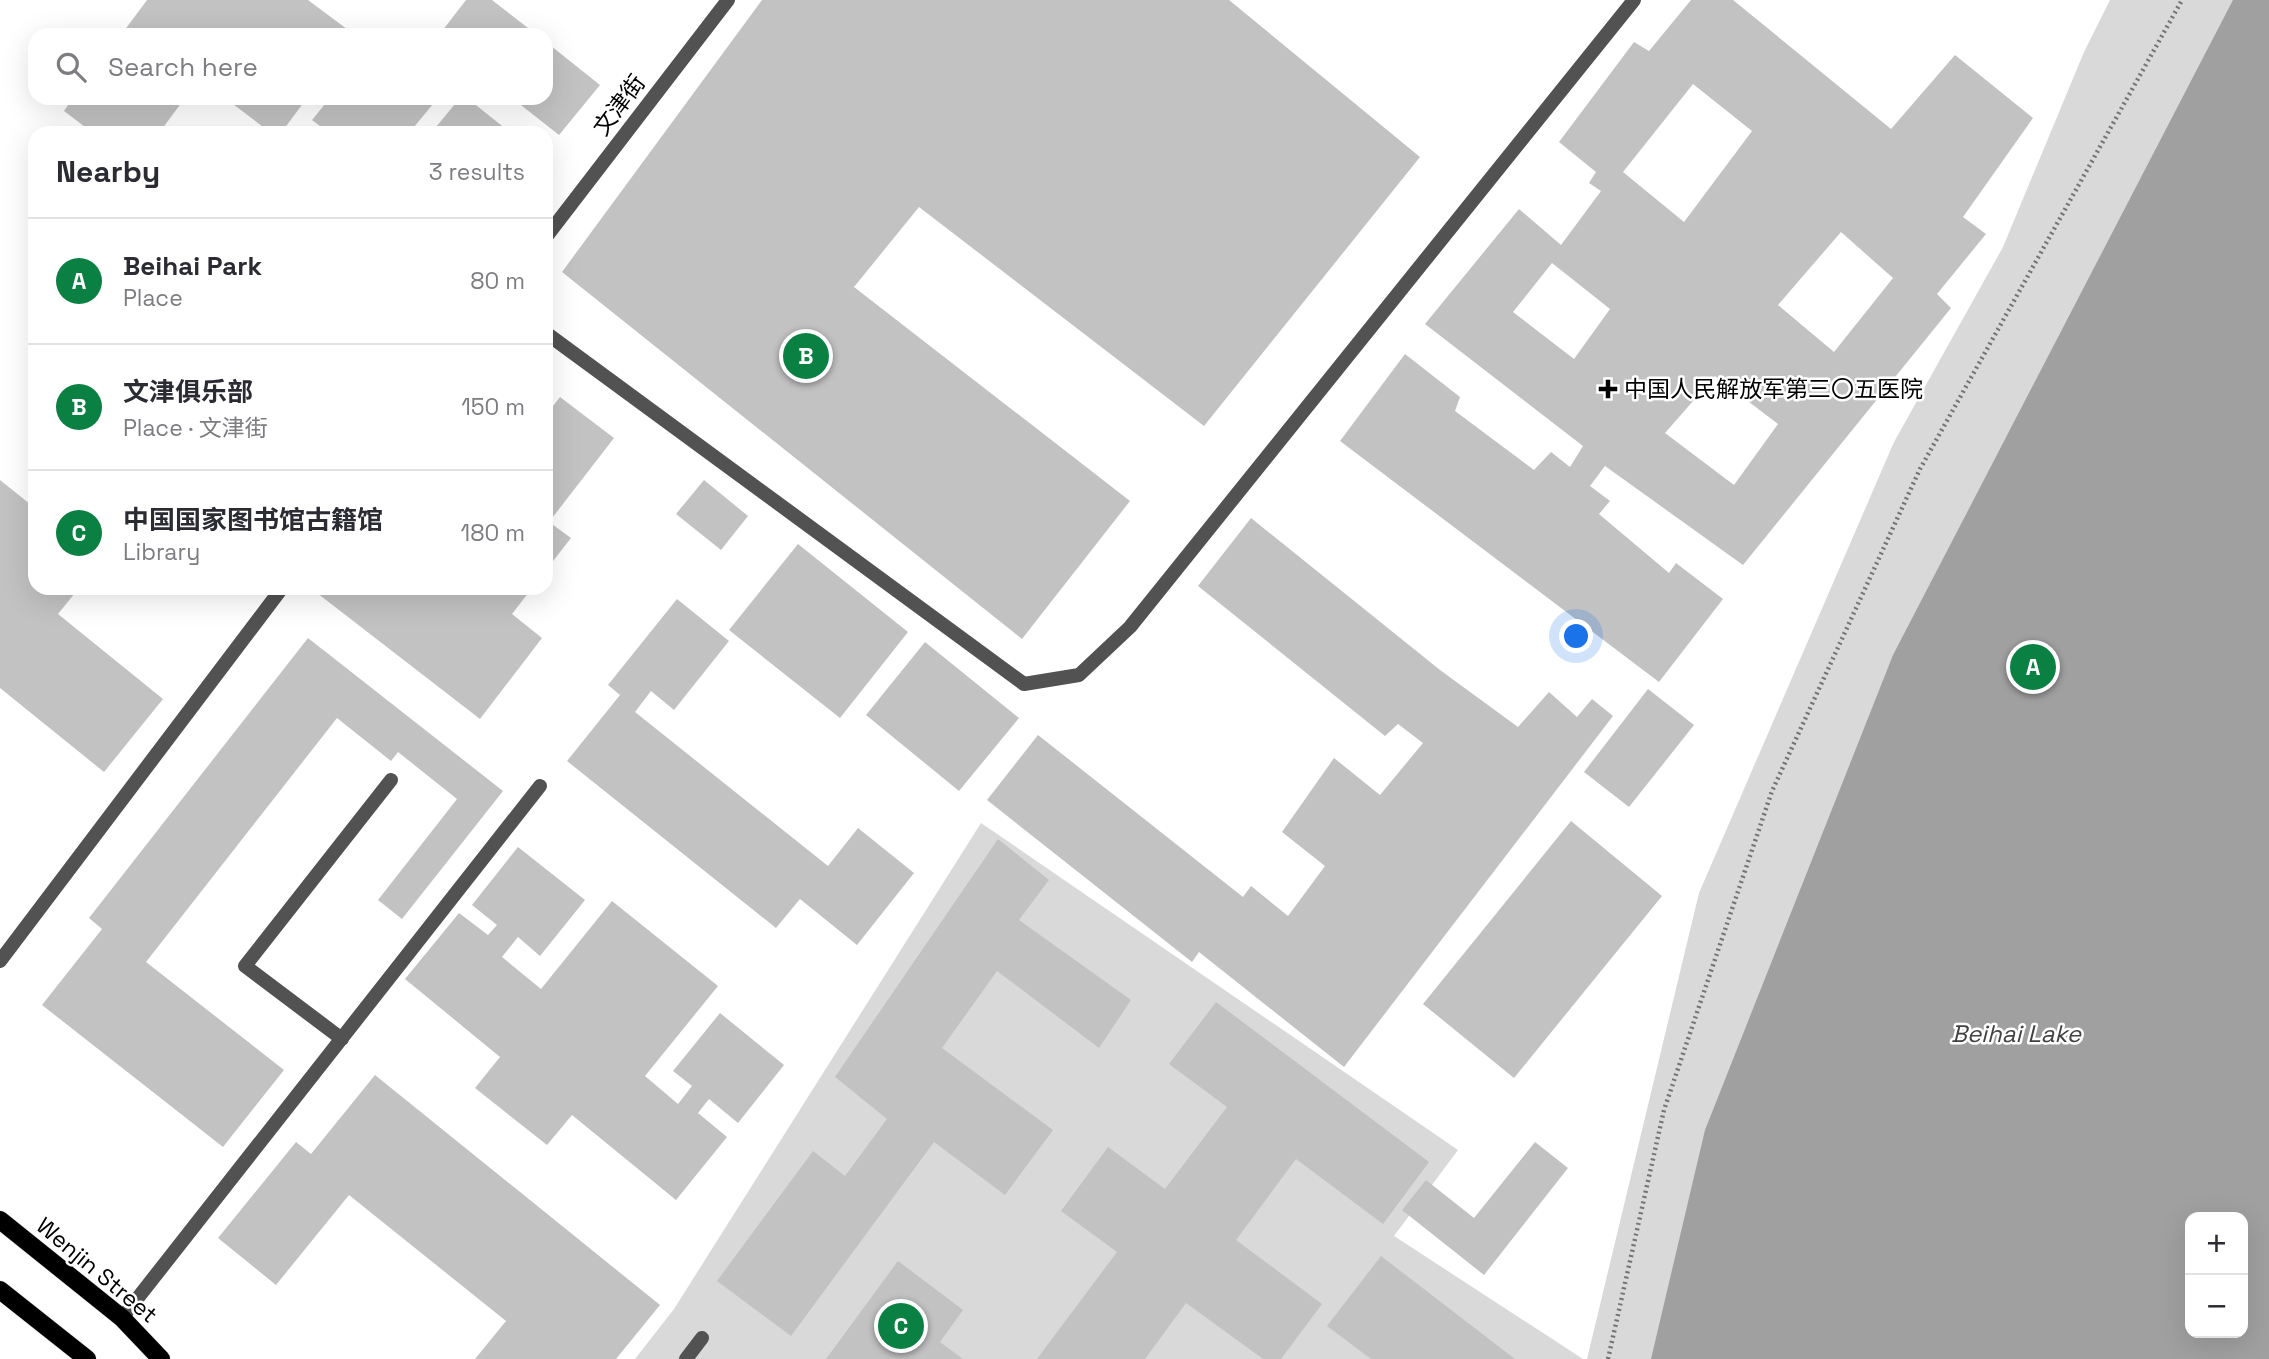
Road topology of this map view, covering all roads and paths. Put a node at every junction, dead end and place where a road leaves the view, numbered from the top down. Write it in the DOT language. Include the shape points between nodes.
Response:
graph roads {
  1 [pos="727,0"];
  2 [pos="1634,0"];
  3 [pos="2182,0"];
  4 [pos="553,228"];
  5 [pos="553,338"];
  6 [pos="277,595"];
  7 [pos="391,780"];
  8 [pos="540,786"];
  9 [pos="0,961"];
  10 [pos="342,1040"];
  11 [pos="0,1220"];
  12 [pos="0,1290"];
  13 [pos="122,1318"];
  14 [pos="702,1338"];
  15 [pos="86,1359"];
  16 [pos="161,1359"];
  17 [pos="686,1359"];
  18 [pos="1608,1359"];
  1 -- 4 [label="street, 文津街"];
  2 -- 5 [label="street" via="1130,627 1079,675 1024,684"];
  3 -- 18 [label="path" via="1920,469 1772,791 1664,1110"];
  6 -- 9 [label="street"];
  7 -- 10 [label="street" via="245,965"];
  8 -- 10 [label="street"];
  10 -- 13 [label="street"];
  11 -- 13 [label="main road, Wenjin Street"];
  12 -- 15 [label="main road"];
  13 -- 16 [label="main road, Wenjin Street"];
  14 -- 17 [label="street"];
}
